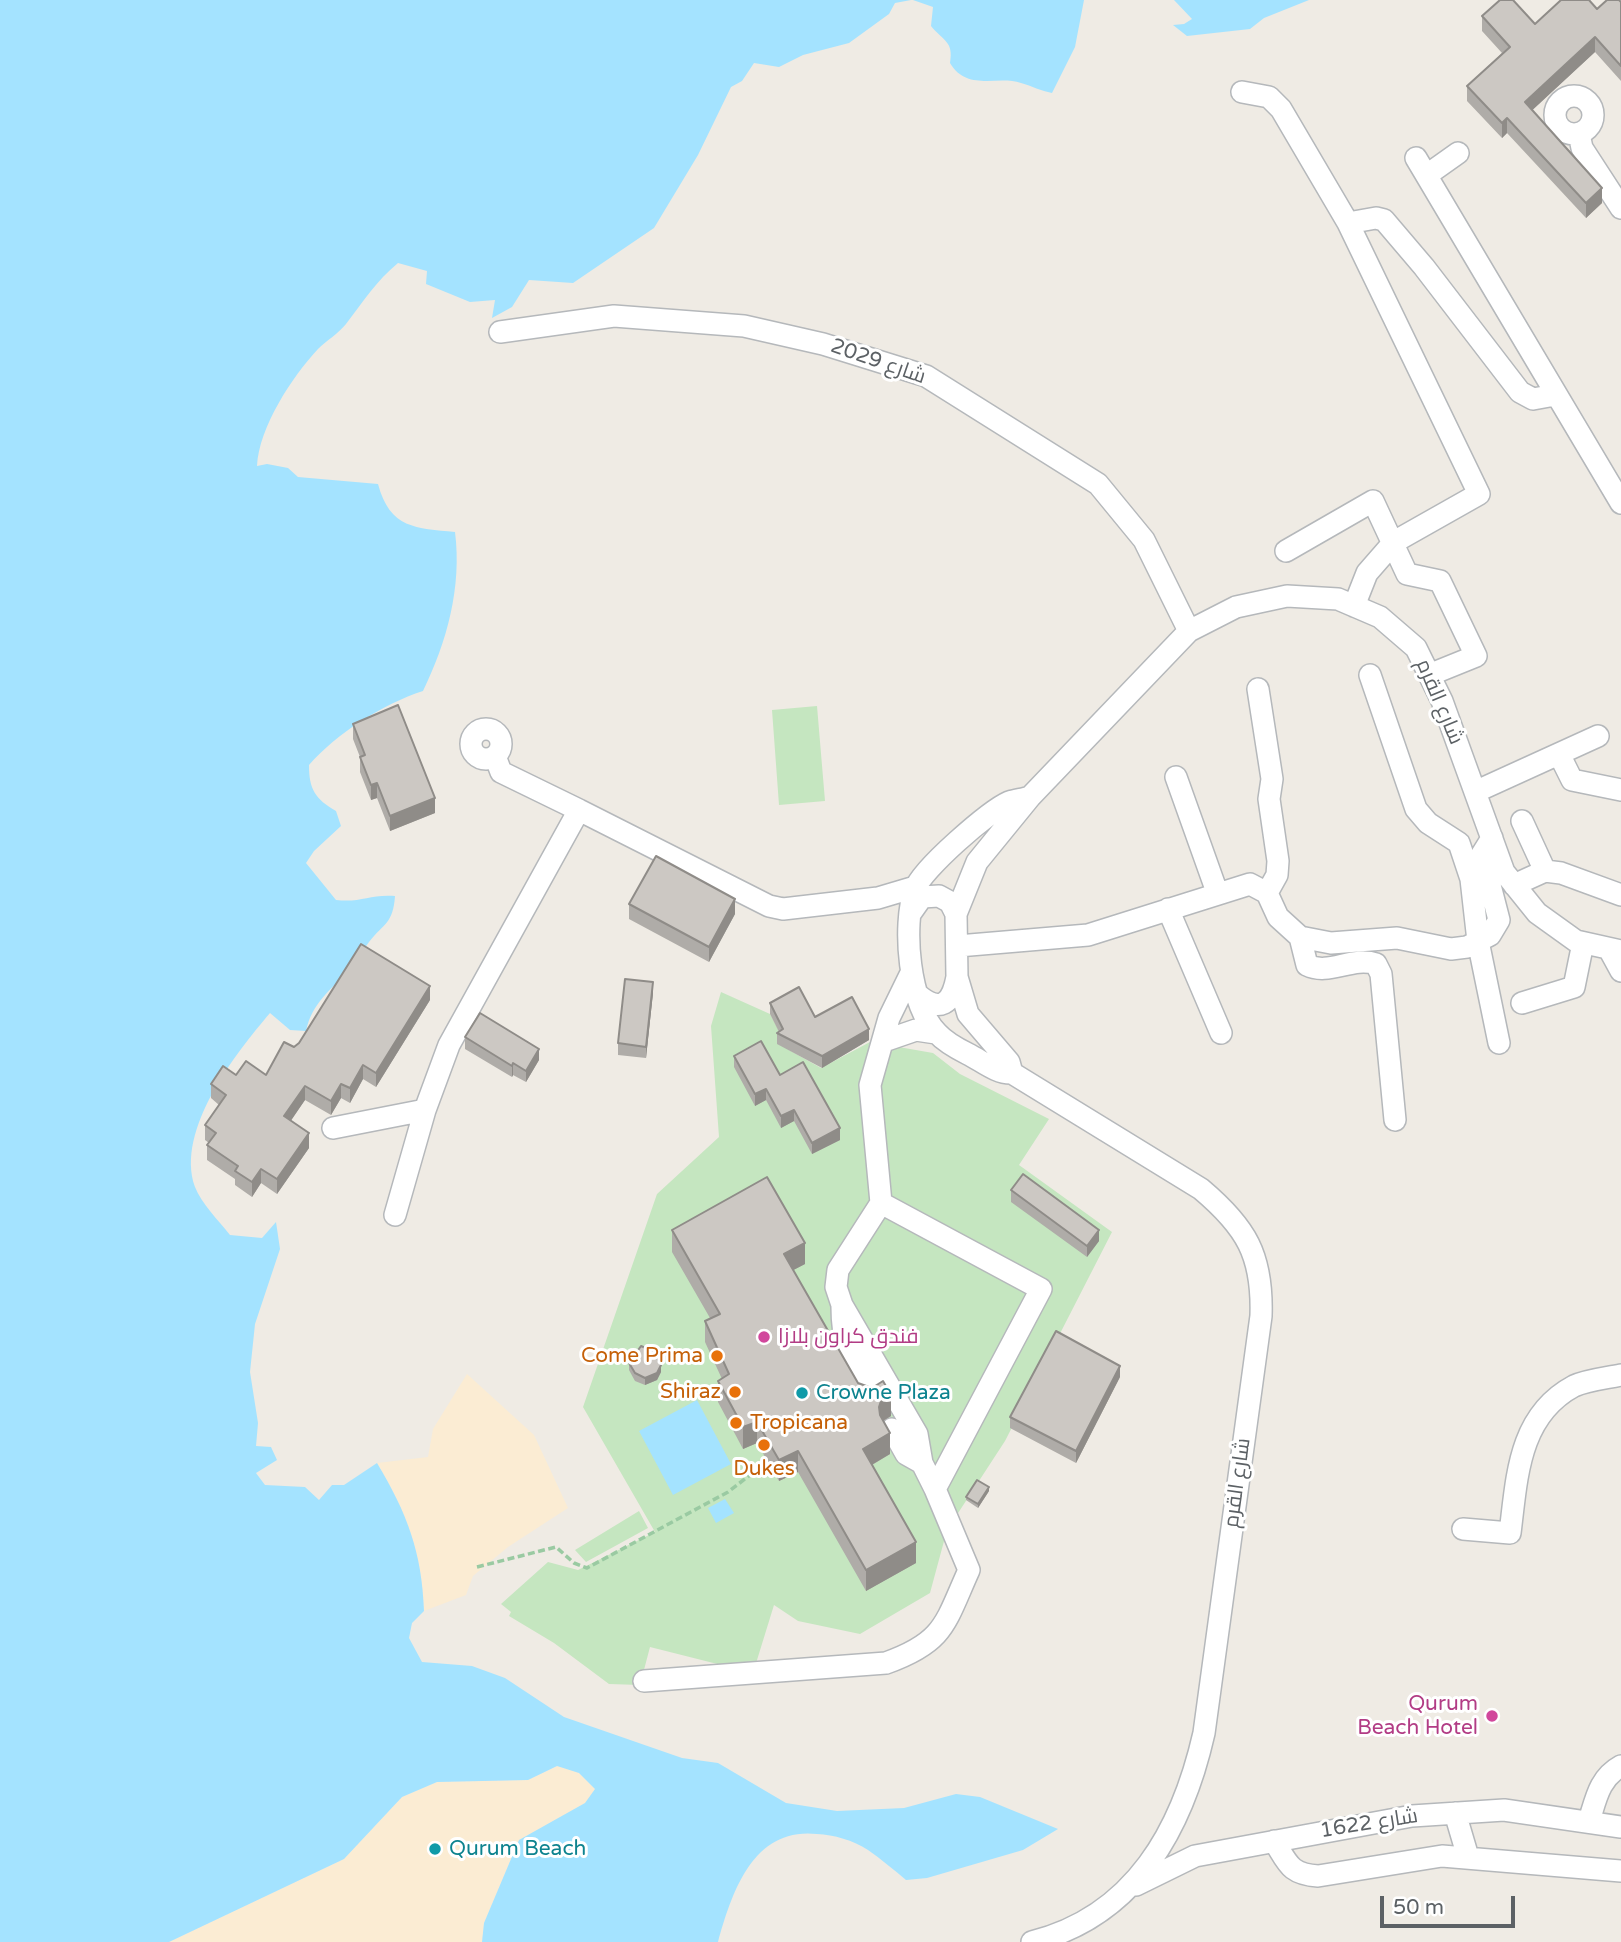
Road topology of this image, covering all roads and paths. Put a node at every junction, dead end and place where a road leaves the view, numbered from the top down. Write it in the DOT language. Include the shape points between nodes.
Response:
graph roads {
  1 [pos="1242,92"];
  2 [pos="1579,134"];
  3 [pos="1458,153"];
  4 [pos="1621,208"];
  5 [pos="1348,223"];
  6 [pos="500,331"];
  7 [pos="1555,395"];
  8 [pos="1621,503"];
  9 [pos="1394,542"];
  10 [pos="1286,551"];
  11 [pos="1354,606"];
  12 [pos="1189,631"];
  13 [pos="1370,675"];
  14 [pos="1429,675"];
  15 [pos="1258,689"];
  16 [pos="1598,736"];
  17 [pos="1559,754"];
  18 [pos="495,756"];
  19 [pos="1176,777"];
  20 [pos="1621,790"];
  21 [pos="1475,792"];
  22 [pos="1030,797"];
  23 [pos="579,810"];
  24 [pos="1522,821"];
  25 [pos="1492,838"];
  26 [pos="1545,872"];
  27 [pos="1514,885"];
  28 [pos="915,887"];
  29 [pos="1217,892"];
  30 [pos="1267,892"];
  31 [pos="1621,895"];
  32 [pos="1168,909"];
  33 [pos="956,914"];
  34 [pos="910,915"];
  35 [pos="1300,937"];
  36 [pos="1478,941"];
  37 [pos="1583,943"];
  38 [pos="958,946"];
  39 [pos="1615,950"];
  40 [pos="1621,971"];
  41 [pos="957,977"];
  42 [pos="914,985"];
  43 [pos="1522,1003"];
  44 [pos="936,1033"];
  45 [pos="1221,1033"];
  46 [pos="884,1041"];
  47 [pos="1500,1043"];
  48 [pos="1012,1073"];
  49 [pos="425,1110"];
  50 [pos="1395,1120"];
  51 [pos="333,1128"];
  52 [pos="881,1203"];
  53 [pos="395,1215"];
  54 [pos="842,1305"];
  55 [pos="1621,1375"];
  56 [pos="872,1396"];
  57 [pos="892,1429"];
  58 [pos="922,1464"];
  59 [pos="763,1465"];
  60 [pos="935,1489"];
  61 [pos="1463,1529"];
  62 [pos="477,1567"];
  63 [pos="644,1681"];
  64 [pos="1621,1766"];
  65 [pos="1455,1813"];
  66 [pos="1589,1821"];
  67 [pos="1621,1827"];
  68 [pos="1274,1841"];
  69 [pos="1468,1857"];
  70 [pos="1621,1871"];
  71 [pos="1124,1890"];
  72 [pos="1032,1942"];
  1 -- 5 [label="street" via="1269,97 1281,109"];
  2 -- 4 [label="street" via="1582,148"];
  3 -- 7 [label="street" via="1422,167"];
  5 -- 7 [label="street" via="1384,220 1520,392 1533,399"];
  5 -- 9 [label="street" via="1479,494"];
  6 -- 12 [label="street, 2029 شارع" via="614,316 744,326 823,344 926,376 1098,484 1144,540"];
  7 -- 8 [label="street"];
  9 -- 10 [label="street" via="1373,501"];
  9 -- 11 [label="street" via="1367,573"];
  9 -- 14 [label="street" via="1407,574 1440,581 1476,656"];
  11 -- 12 [label="street, شارع القرم" via="1338,599 1287,596 1236,607"];
  11 -- 14 [label="street, شارع القرم" via="1380,617 1416,648"];
  12 -- 22 [label="street, شارع القرم"];
  13 -- 36 [label="street" via="1416,809 1460,843 1471,879"];
  14 -- 21 [label="street, شارع القرم"];
  15 -- 30 [label="street" via="1278,860 1277,875"];
  16 -- 17 [label="street"];
  17 -- 20 [label="street" via="1572,780"];
  17 -- 21 [label="street"];
  18 -- 23 [label="street" via="501,772"];
  19 -- 29 [label="street"];
  21 -- 25 [label="street, شارع القرم"];
  22 -- 28 [label="street, شارع القرم" via="1007,803 951,845"];
  22 -- 33 [label="street, شارع القرم" via="977,862"];
  23 -- 28 [label="street" via="769,906 783,909 878,898"];
  23 -- 49 [label="street" via="449,1045"];
  24 -- 26 [label="street"];
  25 -- 27 [label="street, شارع القرم" via="1504,872"];
  25 -- 36 [label="street" via="1482,854 1499,920 1490,935"];
  26 -- 27 [label="street"];
  26 -- 31 [label="street" via="1561,873"];
  27 -- 37 [label="street, شارع القرم" via="1537,913"];
  28 -- 34 [label="street"];
  29 -- 30 [label="street" via="1250,884"];
  29 -- 32 [label="street"];
  30 -- 35 [label="street" via="1278,916"];
  32 -- 38 [label="street" via="1088,935"];
  32 -- 45 [label="street"];
  33 -- 34 [label="street" via="950,902 932,895 922,897"];
  33 -- 38 [label="street, شارع القرم"];
  34 -- 42 [label="street"];
  35 -- 36 [label="street" via="1331,943 1397,938 1451,949"];
  35 -- 50 [label="street" via="1307,965 1317,970 1363,960 1376,964 1381,974"];
  36 -- 47 [label="street"];
  37 -- 39 [label="street, شارع القرم"];
  37 -- 43 [label="street" via="1574,988"];
  38 -- 41 [label="street, شارع القرم"];
  39 -- 40 [label="street"];
  41 -- 42 [label="street" via="954,994 937,1005 926,1002"];
  41 -- 48 [label="street, شارع القرم" via="968,1014 1009,1062"];
  42 -- 44 [label="street"];
  42 -- 46 [label="street" via="889,1018"];
  44 -- 46 [label="street" via="916,1030"];
  44 -- 48 [label="street, شارع القرم" via="1003,1073"];
  46 -- 52 [label="street" via="870,1085"];
  48 -- 71 [label="street, شارع القرم" via="1201,1189 1233,1219 1253,1247 1260,1271 1262,1316 1193,1780 1162,1846"];
  49 -- 51 [label="street"];
  49 -- 53 [label="street"];
  52 -- 54 [label="street" via="838,1270 836,1287"];
  52 -- 60 [label="street" via="1041,1289"];
  54 -- 56 [label="street" via="845,1344"];
  54 -- 58 [label="street" via="917,1434"];
  55 -- 61 [label="street" via="1574,1386 1542,1411 1527,1436 1519,1464 1510,1533"];
  57 -- 58 [label="street" via="906,1454"];
  58 -- 60 [label="street"];
  59 -- 62 [label="path" via="728,1492 587,1568 556,1547"];
  60 -- 63 [label="street" via="969,1570 944,1627 919,1651 886,1663"];
  64 -- 66 [label="street" via="1608,1773"];
  65 -- 66 [label="street, 1622 شارع" via="1504,1810"];
  65 -- 68 [label="street, 1622 شارع" via="1412,1816"];
  65 -- 69 [label="street"];
  66 -- 67 [label="street, 1622 شارع"];
  68 -- 69 [label="street" via="1293,1871 1301,1875 1442,1856"];
  68 -- 71 [label="street, 1622 شارع" via="1195,1856"];
  69 -- 70 [label="street"];
  71 -- 72 [label="street, شارع القرم" via="1079,1926"];
}
